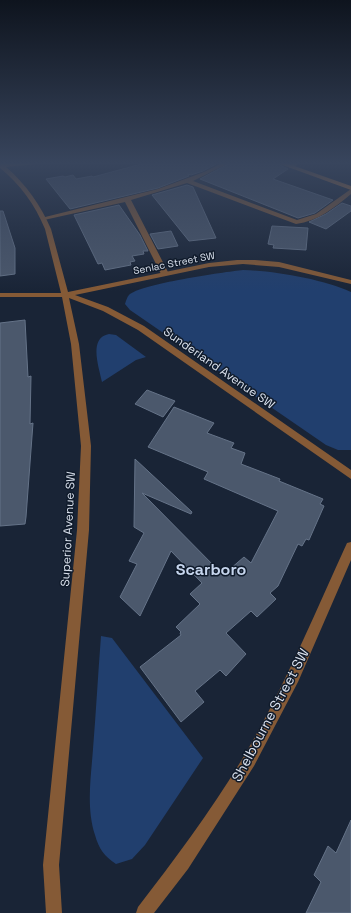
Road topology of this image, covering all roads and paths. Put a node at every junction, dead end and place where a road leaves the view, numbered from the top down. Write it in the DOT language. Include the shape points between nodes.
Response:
graph roads {
  1 [pos="35,206"];
  2 [pos="98,206"];
  3 [pos="130,206"];
  4 [pos="253,206"];
  5 [pos="330,206"];
  6 [pos="44,218"];
  7 [pos="165,274"];
  8 [pos="351,282"];
  9 [pos="0,295"];
  10 [pos="66,295"];
  11 [pos="351,475"];
  12 [pos="351,546"];
  13 [pos="54,913"];
  14 [pos="144,913"];
  1 -- 6 [label="street, Superior Avenue SW"];
  2 -- 6 [label="street"];
  3 -- 7 [label="street"];
  4 -- 5 [label="street" via="296,222 306,222"];
  6 -- 10 [label="street, Superior Avenue SW"];
  7 -- 8 [label="street, Senlac Street SW" via="209,265 256,262 292,267"];
  7 -- 10 [label="street, Senlac Street SW"];
  9 -- 10 [label="street, Senlac Street SW"];
  10 -- 11 [label="street, Sunderland Avenue SW" via="94,303 142,328"];
  10 -- 13 [label="street, Superior Avenue SW" via="75,344 86,446 83,530 51,865"];
  12 -- 14 [label="street, Shelbourne Street SW" via="292,677 249,761 182,863"];
}
